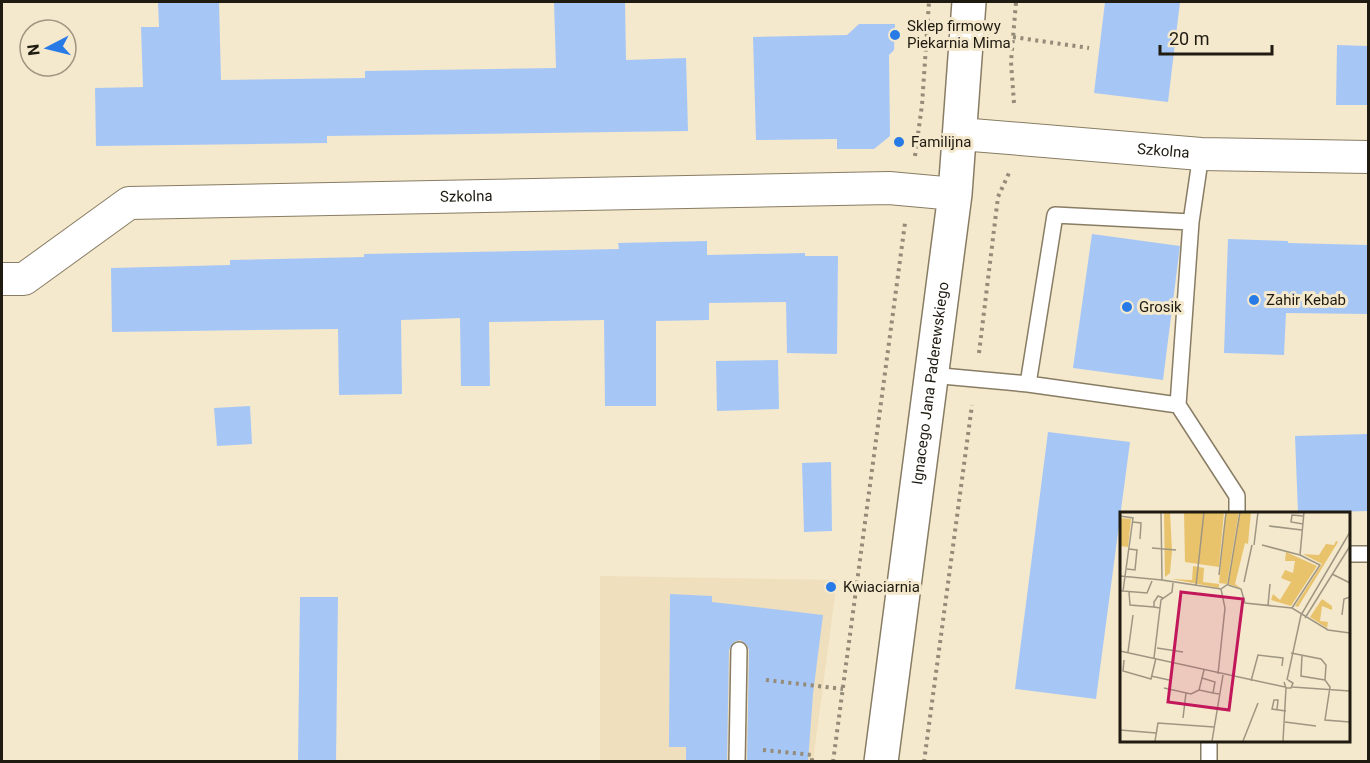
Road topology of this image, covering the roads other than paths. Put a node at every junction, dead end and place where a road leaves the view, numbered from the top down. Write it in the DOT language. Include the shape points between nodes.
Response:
graph roads {
  1 [pos="969,2"];
  2 [pos="960,134"];
  3 [pos="1201,154"];
  4 [pos="1368,157"];
  5 [pos="955,195"];
  6 [pos="1191,222"];
  7 [pos="2,279"];
  8 [pos="931,375"];
  9 [pos="1028,384"];
  10 [pos="1178,405"];
  11 [pos="1237,512"];
  12 [pos="1349,554"];
  13 [pos="1368,554"];
  14 [pos="739,650"];
  15 [pos="1209,742"];
  16 [pos="737,754"];
  17 [pos="881,762"];
  18 [pos="1209,762"];
  1 -- 2 [label="street, Ignacego Jana Paderewskiego"];
  2 -- 3 [label="street, Szkolna"];
  2 -- 5 [label="street, Ignacego Jana Paderewskiego"];
  3 -- 4 [label="street, Szkolna"];
  3 -- 6 [label="lane"];
  5 -- 7 [label="street, Szkolna" via="877,188 129,203 24,279"];
  5 -- 8 [label="street, Ignacego Jana Paderewskiego"];
  6 -- 9 [label="lane" via="1055,215"];
  6 -- 10 [label="lane"];
  8 -- 9 [label="lane"];
  8 -- 17 [label="street, Ignacego Jana Paderewskiego"];
  9 -- 10 [label="lane"];
  10 -- 11 [label="lane" via="1238,496"];
  12 -- 13 [label="lane"];
  14 -- 16 [label="lane"];
  15 -- 18 [label="lane"];
}
